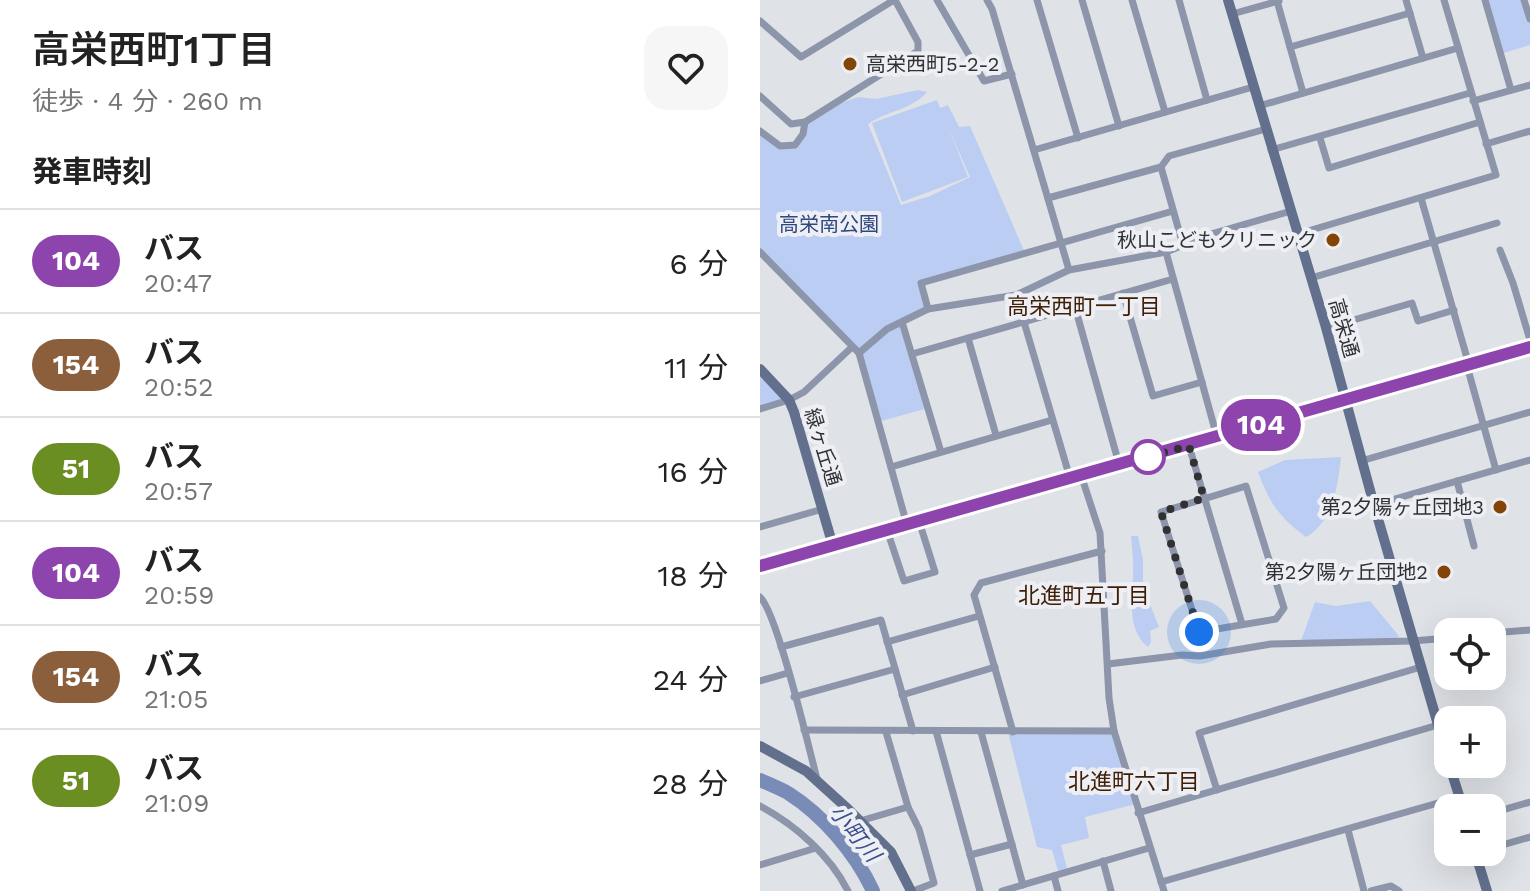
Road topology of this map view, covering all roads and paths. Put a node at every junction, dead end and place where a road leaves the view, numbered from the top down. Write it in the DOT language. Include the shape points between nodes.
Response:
graph roads {
  1 [pos="894,0"];
  2 [pos="937,0"];
  3 [pos="987,0"];
  4 [pos="1037,0"];
  5 [pos="1082,0"];
  6 [pos="1132,0"];
  7 [pos="1179,0"];
  8 [pos="1228,0"];
  9 [pos="1406,0"];
  10 [pos="1444,0"];
  11 [pos="1485,0"];
  12 [pos="1524,0"];
  13 [pos="1279,1"];
  14 [pos="1410,13"];
  15 [pos="1232,14"];
  16 [pos="1530,19"];
  17 [pos="760,21"];
  18 [pos="1290,47"];
  19 [pos="1458,48"];
  20 [pos="1423,58"];
  21 [pos="1012,74"];
  22 [pos="1530,85"];
  23 [pos="1253,87"];
  24 [pos="1511,90"];
  25 [pos="1303,93"];
  26 [pos="760,96"];
  27 [pos="1472,97"];
  28 [pos="1207,100"];
  29 [pos="1259,106"];
  30 [pos="1165,112"];
  31 [pos="805,122"];
  32 [pos="1480,122"];
  33 [pos="1119,126"];
  34 [pos="1266,129"];
  35 [pos="760,131"];
  36 [pos="1530,131"];
  37 [pos="1078,138"];
  38 [pos="1320,138"];
  39 [pos="1486,144"];
  40 [pos="1034,150"];
  41 [pos="1271,150"];
  42 [pos="1161,167"];
  43 [pos="1048,198"];
  44 [pos="1421,198"];
  45 [pos="1173,211"];
  46 [pos="1291,211"];
  47 [pos="1497,223"];
  48 [pos="1298,234"];
  49 [pos="1435,242"];
  50 [pos="1061,243"];
  51 [pos="1183,245"];
  52 [pos="1500,250"];
  53 [pos="760,252"];
  54 [pos="1166,252"];
  55 [pos="1069,270"];
  56 [pos="1311,278"];
  57 [pos="1173,279"];
  58 [pos="1123,293"];
  59 [pos="1016,295"];
  60 [pos="1075,307"];
  61 [pos="928,309"];
  62 [pos="1454,310"];
  63 [pos="902,322"];
  64 [pos="1025,322"];
  65 [pos="1326,328"];
  66 [pos="968,338"];
  67 [pos="1530,340"];
  68 [pos="1530,347"];
  69 [pos="855,351"];
  70 [pos="912,354"];
  71 [pos="1468,365"];
  72 [pos="760,369"];
  73 [pos="1202,382"];
  74 [pos="789,400"];
  75 [pos="1346,401"];
  76 [pos="760,409"];
  77 [pos="1530,412"];
  78 [pos="1052,420"];
  79 [pos="1484,426"];
  80 [pos="996,435"];
  81 [pos="1217,437"];
  82 [pos="1189,446"];
  83 [pos="941,452"];
  84 [pos="1530,460"];
  85 [pos="1361,461"];
  86 [pos="1119,464"];
  87 [pos="891,467"];
  88 [pos="1496,470"];
  89 [pos="1081,475"];
  90 [pos="1070,478"];
  91 [pos="1457,481"];
  92 [pos="1204,498"];
  93 [pos="1374,505"];
  94 [pos="823,509"];
  95 [pos="919,521"];
  96 [pos="907,525"];
  97 [pos="760,527"];
  98 [pos="887,530"];
  99 [pos="833,546"];
  100 [pos="1474,546"];
  101 [pos="1102,551"];
  102 [pos="760,566"];
  103 [pos="760,597"];
  104 [pos="979,616"];
  105 [pos="1242,624"];
  106 [pos="1530,630"];
  107 [pos="1506,632"];
  108 [pos="1434,639"];
  109 [pos="1413,641"];
  110 [pos="887,642"];
  111 [pos="781,647"];
  112 [pos="1108,664"];
  113 [pos="995,667"];
  114 [pos="1421,667"];
  115 [pos="895,669"];
  116 [pos="788,673"];
  117 [pos="760,681"];
  118 [pos="902,695"];
  119 [pos="794,697"];
  120 [pos="1434,711"];
  121 [pos="1434,726"];
  122 [pos="804,730"];
  123 [pos="913,731"];
  124 [pos="936,731"];
  125 [pos="1114,731"];
  126 [pos="886,732"];
  127 [pos="981,732"];
  128 [pos="1013,732"];
  129 [pos="760,746"];
  130 [pos="817,781"];
  131 [pos="1217,790"];
  132 [pos="1530,802"];
  133 [pos="760,806"];
  134 [pos="908,807"];
  135 [pos="1434,809"];
  136 [pos="1506,809"];
  137 [pos="764,812"];
  138 [pos="1138,813"];
  139 [pos="860,821"];
  140 [pos="1348,830"];
  141 [pos="1530,837"];
  142 [pos="1012,844"];
  143 [pos="1506,844"];
  144 [pos="816,848"];
  145 [pos="1149,848"];
  146 [pos="970,855"];
  147 [pos="1103,861"];
  148 [pos="760,865"];
  149 [pos="1480,866"];
  150 [pos="1054,876"];
  151 [pos="1023,885"];
  152 [pos="1162,887"];
  153 [pos="1006,890"];
  154 [pos="848,891"];
  155 [pos="912,891"];
  156 [pos="980,891"];
  157 [pos="1058,891"];
  158 [pos="1111,891"];
  159 [pos="1364,891"];
  160 [pos="1371,891"];
  161 [pos="1399,891"];
  162 [pos="1485,891"];
  1 -- 17 [label="street" via="801,57"];
  1 -- 31 [label="street" via="918,51"];
  2 -- 21 [label="street" via="984,81"];
  3 -- 21 [label="street"];
  4 -- 37 [label="street"];
  5 -- 33 [label="street"];
  6 -- 30 [label="street"];
  7 -- 28 [label="street"];
  8 -- 15 [label="street, 高栄通"];
  9 -- 14 [label="street"];
  10 -- 19 [label="street"];
  11 -- 24 [label="street"];
  12 -- 16 [label="street"];
  13 -- 15 [label="street"];
  13 -- 18 [label="street"];
  14 -- 18 [label="street"];
  14 -- 20 [label="street"];
  15 -- 23 [label="street, 高栄通"];
  18 -- 25 [label="street"];
  19 -- 20 [label="street"];
  19 -- 27 [label="street"];
  20 -- 25 [label="street"];
  21 -- 40 [label="street"];
  22 -- 24 [label="street"];
  23 -- 28 [label="street"];
  23 -- 29 [label="street, 高栄通"];
  24 -- 27 [label="street"];
  25 -- 29 [label="street"];
  26 -- 31 [label="street" via="791,124"];
  27 -- 32 [label="street"];
  27 -- 38 [label="street"];
  28 -- 30 [label="street"];
  29 -- 34 [label="street, 高栄通"];
  30 -- 33 [label="street"];
  31 -- 35 [label="street" via="795,145 780,146"];
  32 -- 38 [label="street" via="1329,168"];
  32 -- 39 [label="street"];
  33 -- 37 [label="street"];
  34 -- 41 [label="street, 高栄通"];
  34 -- 42 [label="street" via="1169,156"];
  36 -- 39 [label="street"];
  37 -- 40 [label="street"];
  38 -- 41 [label="street"];
  39 -- 44 [label="street" via="1496,175"];
  40 -- 43 [label="street"];
  41 -- 46 [label="street, 高栄通"];
  42 -- 43 [label="street"];
  42 -- 45 [label="street"];
  43 -- 50 [label="street"];
  44 -- 48 [label="street"];
  44 -- 49 [label="street"];
  45 -- 50 [label="street"];
  45 -- 51 [label="street"];
  46 -- 48 [label="street, 高栄通"];
  46 -- 51 [label="street"];
  47 -- 49 [label="street"];
  48 -- 56 [label="street, 高栄通"];
  49 -- 56 [label="street"];
  49 -- 62 [label="street"];
  50 -- 55 [label="street"];
  50 -- 61 [label="street" via="921,283"];
  51 -- 54 [label="street"];
  52 -- 67 [label="street"];
  53 -- 69 [label="street"];
  54 -- 55 [label="street"];
  54 -- 57 [label="street"];
  55 -- 59 [label="street"];
  56 -- 65 [label="street, 高栄通"];
  57 -- 58 [label="street"];
  57 -- 73 [label="street"];
  58 -- 60 [label="street"];
  58 -- 73 [label="street" via="1153,396"];
  59 -- 61 [label="street"];
  59 -- 64 [label="street"];
  60 -- 64 [label="street"];
  60 -- 86 [label="street"];
  61 -- 63 [label="street"];
  62 -- 65 [label="street" via="1418,321 1412,303"];
  62 -- 71 [label="street"];
  63 -- 69 [label="street"];
  63 -- 70 [label="street"];
  64 -- 66 [label="street"];
  64 -- 78 [label="street"];
  65 -- 75 [label="street, 高栄通"];
  66 -- 70 [label="street"];
  66 -- 80 [label="street"];
  68 -- 71 [label="street"];
  69 -- 74 [label="street"];
  69 -- 87 [label="street"];
  70 -- 83 [label="street"];
  71 -- 75 [label="street"];
  71 -- 79 [label="street"];
  72 -- 74 [label="street, 緑ヶ丘通"];
  73 -- 81 [label="street"];
  74 -- 76 [label="street"];
  74 -- 94 [label="street, 緑ヶ丘通"];
  75 -- 81 [label="street"];
  75 -- 85 [label="street, 高栄通"];
  77 -- 79 [label="street"];
  78 -- 80 [label="street"];
  78 -- 90 [label="street"];
  79 -- 85 [label="street"];
  79 -- 88 [label="street"];
  80 -- 83 [label="street"];
  81 -- 82 [label="street"];
  82 -- 86 [label="street"];
  82 -- 92 [label="street"];
  83 -- 87 [label="street"];
  84 -- 88 [label="street"];
  85 -- 93 [label="street, 高栄通"];
  86 -- 89 [label="street"];
  87 -- 96 [label="street"];
  88 -- 91 [label="street"];
  89 -- 90 [label="street"];
  89 -- 101 [label="street"];
  90 -- 95 [label="street"];
  91 -- 93 [label="street"];
  91 -- 100 [label="street"];
  92 -- 105 [label="street"];
  92 -- 105 [label="street" via="1161,512 1199,632"];
  92 -- 105 [label="street" via="1246,486 1284,608 1276,619"];
  93 -- 109 [label="street, 高栄通"];
  94 -- 97 [label="street"];
  94 -- 99 [label="street, 緑ヶ丘通"];
  95 -- 96 [label="street"];
  95 -- 98 [label="street" via="935,572 920,577 904,581"];
  96 -- 98 [label="street"];
  98 -- 99 [label="street"];
  99 -- 102 [label="street"];
  101 -- 104 [label="street" via="981,583 974,595"];
  101 -- 112 [label="street"];
  103 -- 111 [label="street" via="767,603"];
  104 -- 110 [label="street"];
  104 -- 113 [label="street"];
  106 -- 107 [label="street"];
  108 -- 109 [label="street"];
  109 -- 112 [label="street" via="1271,644"];
  109 -- 114 [label="street, 高栄通"];
  110 -- 111 [label="street" via="881,620"];
  110 -- 115 [label="street"];
  111 -- 116 [label="street"];
  112 -- 125 [label="street"];
  113 -- 118 [label="street"];
  113 -- 128 [label="street"];
  114 -- 120 [label="street, 高栄通"];
  114 -- 131 [label="street" via="1199,733"];
  115 -- 118 [label="street"];
  115 -- 119 [label="street"];
  116 -- 117 [label="street"];
  116 -- 119 [label="street"];
  118 -- 123 [label="street"];
  119 -- 122 [label="street"];
  121 -- 131 [label="street"];
  122 -- 126 [label="street"];
  122 -- 130 [label="street"];
  123 -- 124 [label="street"];
  123 -- 126 [label="street"];
  124 -- 127 [label="street"];
  124 -- 146 [label="street"];
  125 -- 128 [label="street"];
  125 -- 138 [label="street"];
  126 -- 134 [label="street"];
  127 -- 128 [label="street"];
  127 -- 142 [label="street"];
  129 -- 130 [label="street"];
  130 -- 139 [label="street"];
  131 -- 138 [label="street"];
  132 -- 136 [label="street"];
  133 -- 137 [label="street"];
  134 -- 139 [label="street"];
  134 -- 155 [label="street" via="934,883"];
  135 -- 140 [label="street"];
  137 -- 144 [label="street"];
  138 -- 145 [label="street"];
  139 -- 155 [label="street" via="891,852"];
  140 -- 152 [label="street"];
  140 -- 159 [label="street"];
  141 -- 143 [label="street"];
  142 -- 146 [label="street"];
  142 -- 151 [label="street"];
  144 -- 148 [label="street"];
  144 -- 154 [label="street"];
  145 -- 147 [label="street"];
  145 -- 152 [label="street"];
  146 -- 156 [label="street"];
  147 -- 150 [label="street"];
  147 -- 158 [label="street"];
  149 -- 162 [label="street"];
  150 -- 151 [label="street"];
  150 -- 157 [label="street"];
  151 -- 153 [label="street"];
  160 -- 161 [label="street" via="1391,886"];
}
